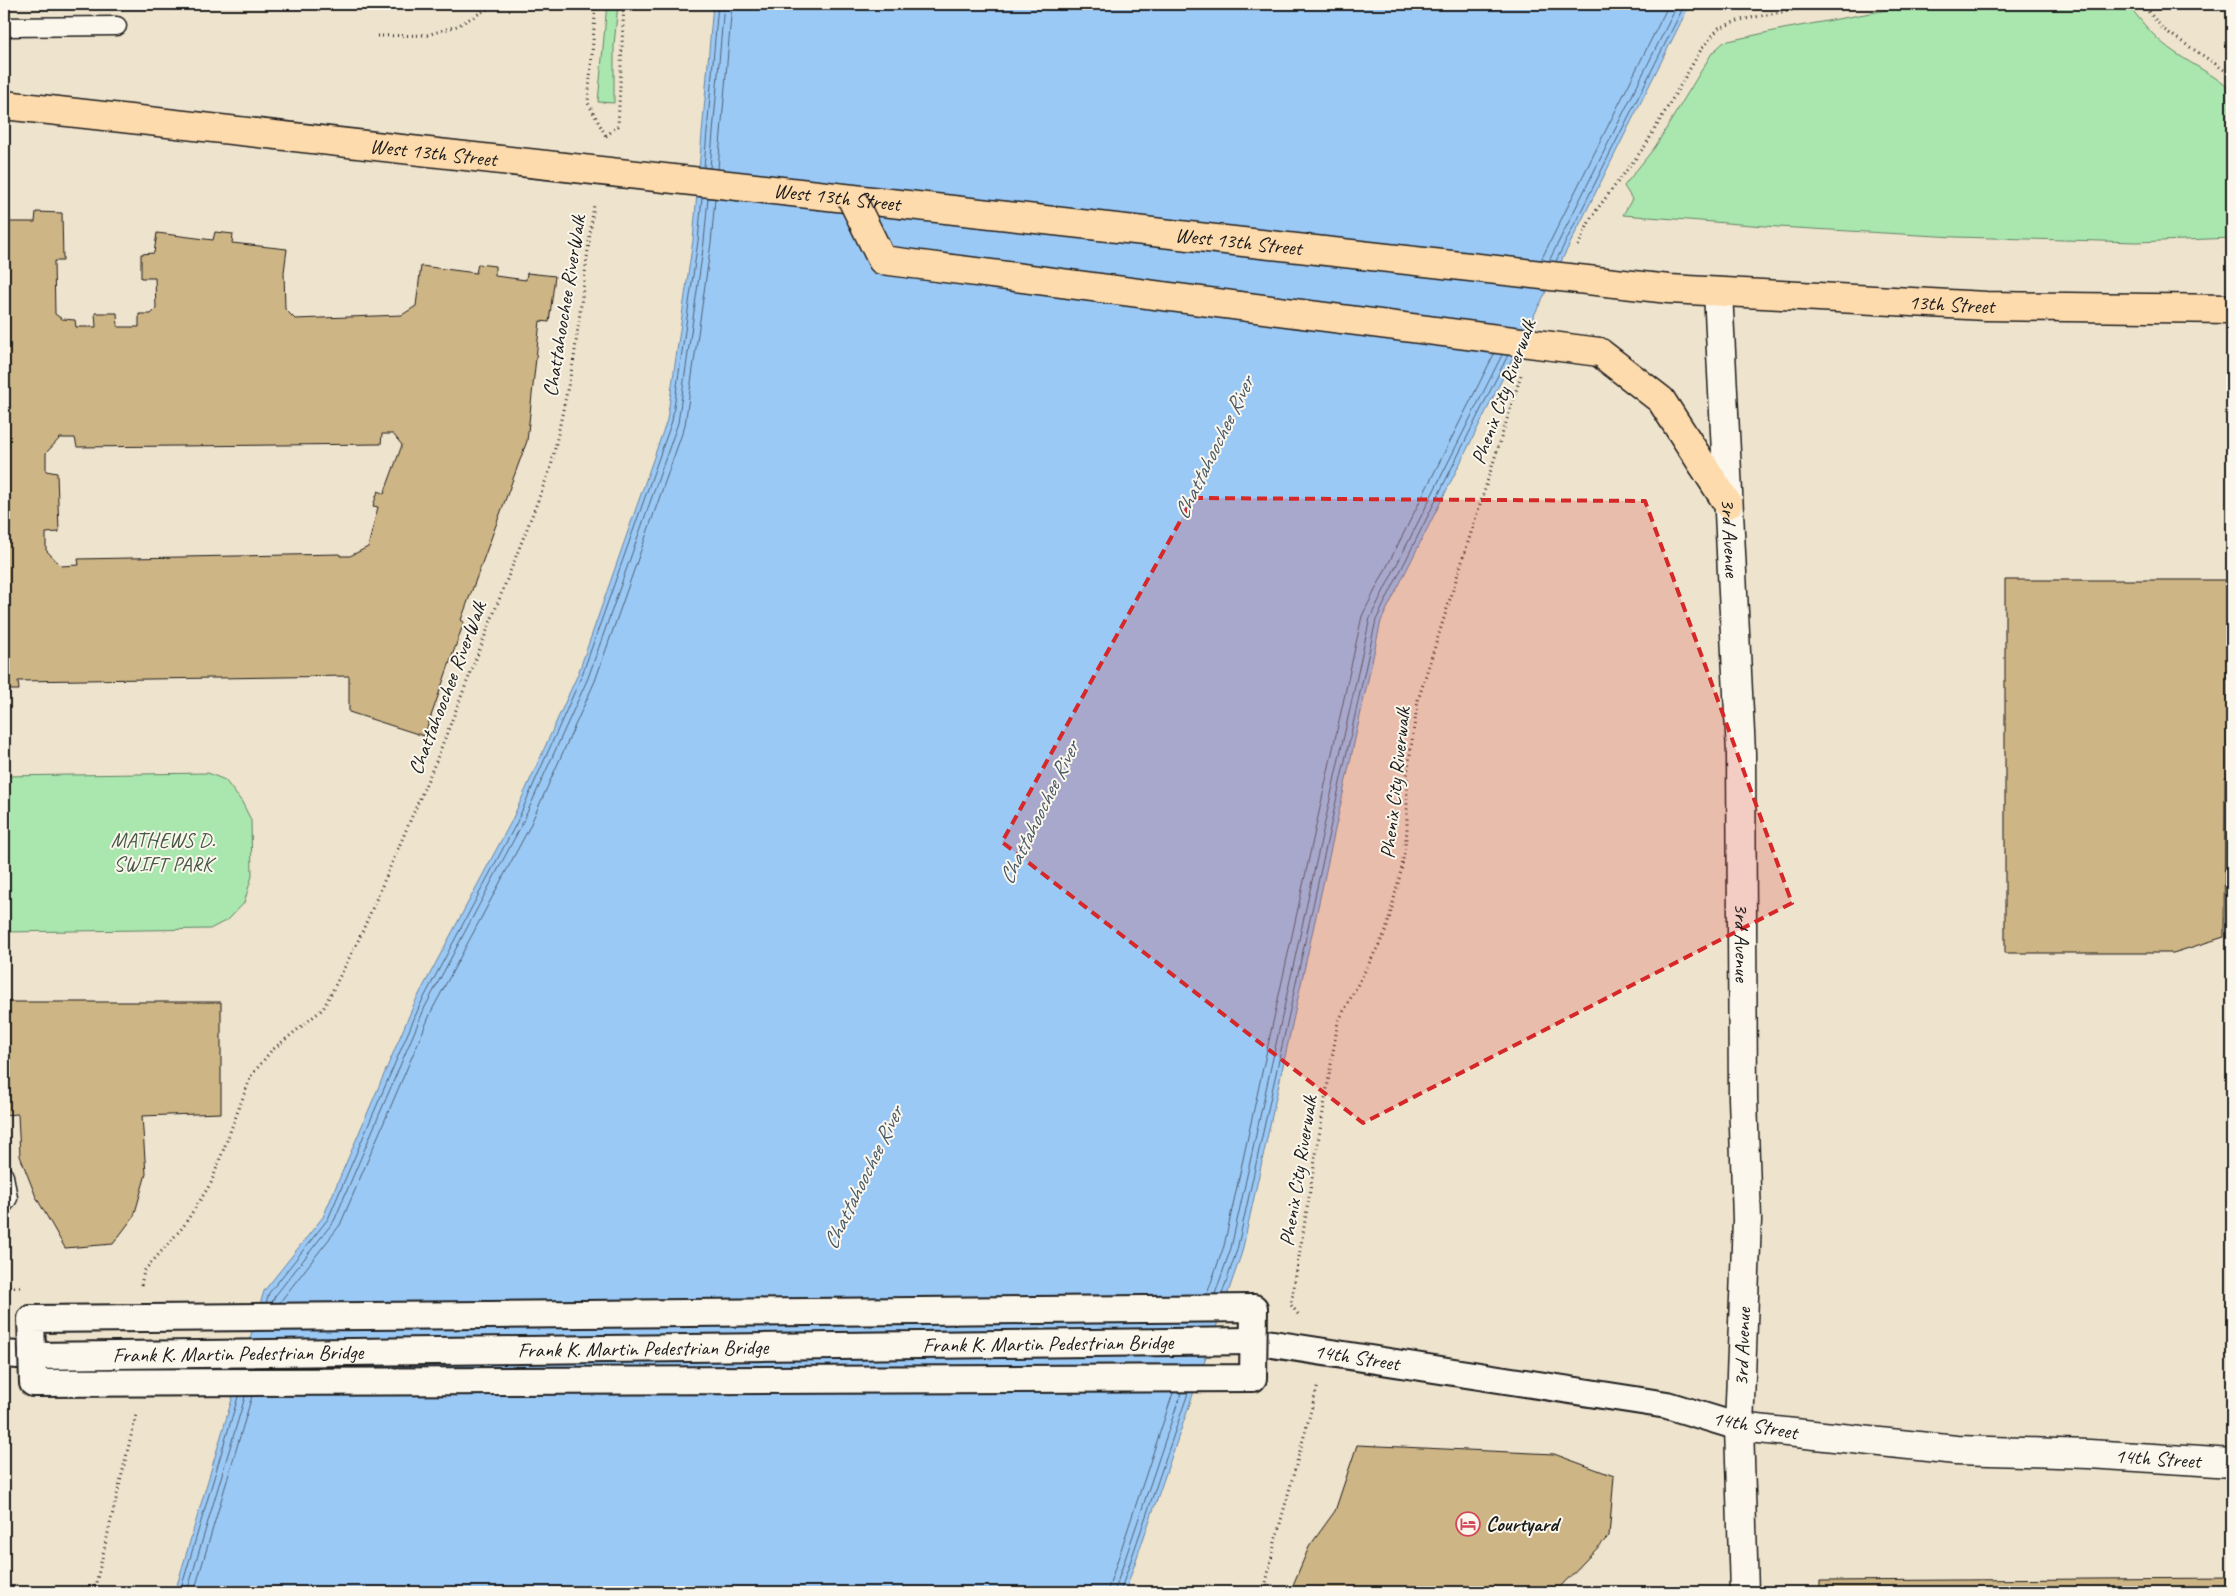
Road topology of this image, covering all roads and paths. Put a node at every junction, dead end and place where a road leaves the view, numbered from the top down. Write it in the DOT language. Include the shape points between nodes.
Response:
graph roads {
  1 [pos="493,4"];
  2 [pos="596,4"];
  3 [pos="624,4"];
  4 [pos="1823,4"];
  5 [pos="2142,4"];
  6 [pos="117,26"];
  7 [pos="4,27"];
  8 [pos="377,36"];
  9 [pos="2232,75"];
  10 [pos="4,105"];
  11 [pos="606,136"];
  12 [pos="604,146"];
  13 [pos="852,199"];
  14 [pos="594,203"];
  15 [pos="1576,251"];
  16 [pos="1669,289"];
  17 [pos="1718,292"];
  18 [pos="2232,309"];
  19 [pos="1521,374"];
  20 [pos="1728,504"];
  21 [pos="4,1176"];
  22 [pos="4,1204"];
  23 [pos="138,1318"];
  24 [pos="1253,1341"];
  25 [pos="1326,1353"];
  26 [pos="4,1354"];
  27 [pos="32,1356"];
  28 [pos="138,1407"];
  29 [pos="1739,1427"];
  30 [pos="2232,1463"];
  31 [pos="94,1592"];
  32 [pos="1264,1592"];
  33 [pos="1744,1592"];
  1 -- 8 [label="path" via="457,26 427,35"];
  2 -- 11 [label="path" via="588,103"];
  3 -- 11 [label="path" via="618,126"];
  4 -- 15 [label="path" via="1740,20 1719,28 1702,48 1645,146 1592,216"];
  5 -- 9 [label="path" via="2163,29"];
  6 -- 7 [label="lane"];
  10 -- 13 [label="main road, West 13th Street"];
  11 -- 12 [label="path"];
  13 -- 16 [label="main road, West 13th Street"];
  13 -- 20 [label="main road, bridge" via="882,260 1599,352 1661,400"];
  14 -- 23 [label="path, Chattahoochee RiverWalk" via="574,358 551,467 436,761 359,939 323,1009 270,1051 252,1076 211,1183 184,1227 144,1271"];
  16 -- 17 [label="main road, 13th Street"];
  17 -- 18 [label="main road, 13th Street" via="1986,306"];
  17 -- 20 [label="street, 3rd Avenue"];
  19 -- 25 [label="path, Phenix City Riverwalk" via="1418,700 1408,775 1407,831 1402,867 1386,931 1338,1022 1291,1305"];
  20 -- 29 [label="street, 3rd Avenue" via="1741,753 1747,1220"];
  21 -- 22 [label="lane" via="8,1198"];
  23 -- 27 [label="street, bridge" via="31,1319"];
  23 -- 27 [label="street, bridge" via="1254,1308 1253,1378 33,1383"];
  24 -- 25 [label="street, 14th Street"];
  24 -- 27 [label="street, Frank K. Martin Pedestrian Bridge, bridge"];
  25 -- 29 [label="street, 14th Street" via="1667,1405"];
  25 -- 32 [label="path"];
  26 -- 27 [label="street, Frank K. Martin Pedestrian Bridge"];
  28 -- 31 [label="path"];
  29 -- 30 [label="street, 14th Street" via="1956,1450"];
  29 -- 33 [label="street, 3rd Avenue"];
}
